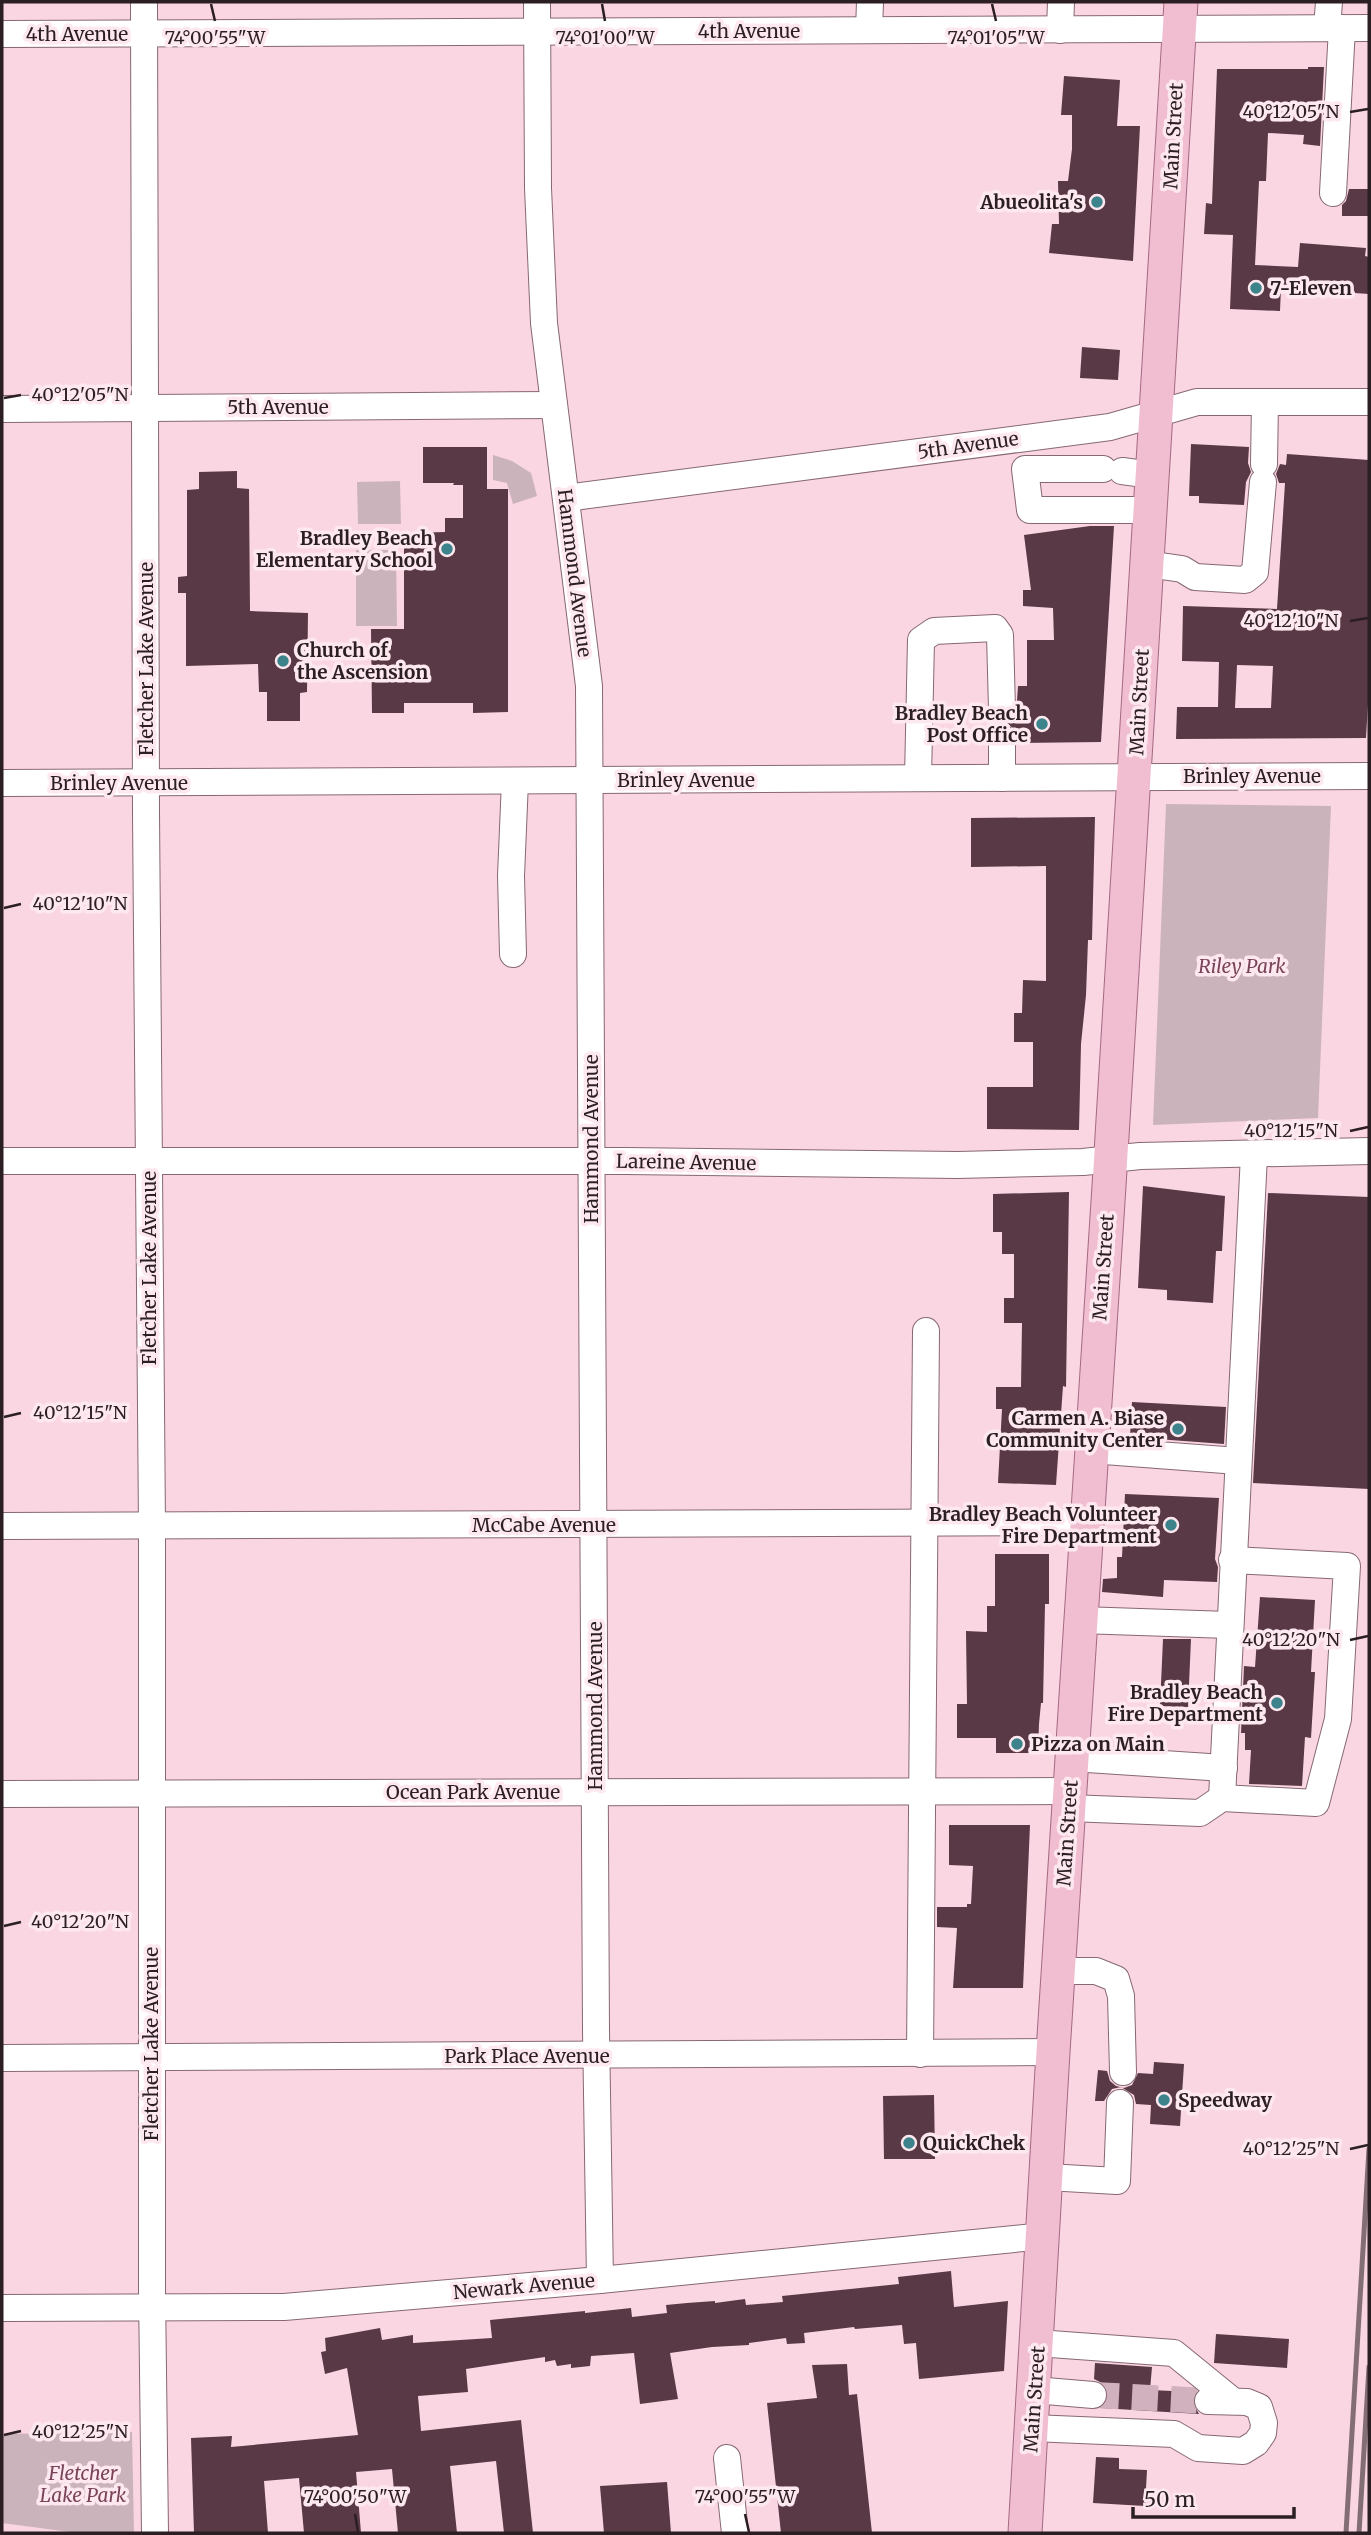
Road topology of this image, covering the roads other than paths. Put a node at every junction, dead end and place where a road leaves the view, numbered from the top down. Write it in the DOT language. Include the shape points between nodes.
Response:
graph roads {
  1 [pos="144,2"];
  2 [pos="537,2"];
  3 [pos="870,2"];
  4 [pos="1061,2"];
  5 [pos="1329,2"];
  6 [pos="1180,15"];
  7 [pos="1334,28"];
  8 [pos="1369,28"];
  9 [pos="869,30"];
  10 [pos="1060,30"];
  11 [pos="537,32"];
  12 [pos="2,34"];
  13 [pos="144,34"];
  14 [pos="1333,193"];
  15 [pos="1265,402"];
  16 [pos="1369,402"];
  17 [pos="554,405"];
  18 [pos="145,408"];
  19 [pos="2,409"];
  20 [pos="1156,414"];
  21 [pos="1126,471"];
  22 [pos="566,498"];
  23 [pos="1150,510"];
  24 [pos="1147,564"];
  25 [pos="1002,709"];
  26 [pos="1002,738"];
  27 [pos="1369,776"];
  28 [pos="1134,777"];
  29 [pos="918,778"];
  30 [pos="1002,778"];
  31 [pos="589,780"];
  32 [pos="514,781"];
  33 [pos="146,782"];
  34 [pos="2,783"];
  35 [pos="513,954"];
  36 [pos="1369,1151"];
  37 [pos="1254,1155"];
  38 [pos="1111,1159"];
  39 [pos="2,1161"];
  40 [pos="591,1161"];
  41 [pos="149,1162"];
  42 [pos="926,1331"];
  43 [pos="1091,1450"];
  44 [pos="1238,1461"];
  45 [pos="1087,1522"];
  46 [pos="925,1524"];
  47 [pos="594,1525"];
  48 [pos="2,1526"];
  49 [pos="152,1526"];
  50 [pos="1233,1560"];
  51 [pos="1080,1620"];
  52 [pos="1230,1625"];
  53 [pos="1072,1759"];
  54 [pos="1224,1768"];
  55 [pos="923,1790"];
  56 [pos="595,1792"];
  57 [pos="151,1793"];
  58 [pos="2,1794"];
  59 [pos="1223,1798"];
  60 [pos="1069,1800"];
  61 [pos="1058,1971"];
  62 [pos="1053,2052"];
  63 [pos="920,2054"];
  64 [pos="596,2056"];
  65 [pos="151,2057"];
  66 [pos="2,2058"];
  67 [pos="1123,2072"];
  68 [pos="1121,2103"];
  69 [pos="1047,2177"];
  70 [pos="1044,2236"];
  71 [pos="600,2280"];
  72 [pos="2,2308"];
  73 [pos="152,2308"];
  74 [pos="1037,2343"];
  75 [pos="1034,2390"];
  76 [pos="1093,2395"];
  77 [pos="1032,2428"];
  78 [pos="727,2458"];
  79 [pos="155,2533"];
  80 [pos="735,2533"];
  81 [pos="1025,2533"];
  1 -- 13 [label="street, Fletcher Lake Avenue"];
  2 -- 11 [label="street, Hammond Avenue"];
  3 -- 9 [label="street"];
  4 -- 10 [label="street"];
  5 -- 7 [label="street"];
  6 -- 7 [label="street, 4th Avenue"];
  6 -- 10 [label="street, 4th Avenue"];
  6 -- 20 [label="main road, Main Street"];
  7 -- 8 [label="street, 4th Avenue"];
  7 -- 14 [label="street"];
  9 -- 10 [label="street, 4th Avenue"];
  9 -- 11 [label="street, 4th Avenue"];
  11 -- 13 [label="street, 4th Avenue"];
  11 -- 17 [label="street, Hammond Avenue" via="544,324"];
  12 -- 13 [label="street, 4th Avenue"];
  13 -- 18 [label="street, Fletcher Lake Avenue"];
  15 -- 16 [label="street, 5th Avenue"];
  15 -- 20 [label="street, 5th Avenue" via="1197,402"];
  15 -- 24 [label="street" via="1255,572 1245,580 1195,577 1182,569"];
  17 -- 18 [label="street, 5th Avenue"];
  17 -- 22 [label="street, Hammond Avenue"];
  18 -- 19 [label="street, 5th Avenue"];
  18 -- 33 [label="street, Fletcher Lake Avenue"];
  20 -- 21 [label="main road, Main Street"];
  20 -- 22 [label="street, 5th Avenue" via="1099,428"];
  21 -- 23 [label="main road, Main Street"];
  21 -- 23 [label="street" via="1025,469 1030,510"];
  22 -- 31 [label="street, Hammond Avenue" via="589,687"];
  23 -- 24 [label="main road, Main Street"];
  24 -- 28 [label="main road, Main Street"];
  25 -- 29 [label="street" via="1000,635 995,628 926,634 921,640"];
  26 -- 30 [label="street"];
  27 -- 28 [label="street, Brinley Avenue"];
  28 -- 30 [label="street, Brinley Avenue"];
  28 -- 38 [label="main road, Main Street"];
  29 -- 30 [label="street, Brinley Avenue"];
  29 -- 31 [label="street, Brinley Avenue"];
  31 -- 32 [label="street, Brinley Avenue"];
  31 -- 40 [label="street, Hammond Avenue"];
  32 -- 33 [label="street, Brinley Avenue"];
  32 -- 35 [label="street"];
  33 -- 34 [label="street, Brinley Avenue"];
  33 -- 41 [label="street, Fletcher Lake Avenue"];
  36 -- 37 [label="street, Lareine Avenue"];
  37 -- 38 [label="street, Lareine Avenue"];
  37 -- 44 [label="street"];
  38 -- 40 [label="street, Lareine Avenue" via="958,1165"];
  38 -- 43 [label="main road, Main Street"];
  39 -- 41 [label="street, Lareine Avenue"];
  40 -- 41 [label="street, Lareine Avenue"];
  40 -- 47 [label="street, Hammond Avenue"];
  41 -- 49 [label="street, Fletcher Lake Avenue"];
  42 -- 46 [label="street"];
  43 -- 44 [label="street"];
  43 -- 45 [label="main road, Main Street"];
  44 -- 50 [label="street"];
  45 -- 46 [label="street, McCabe Avenue"];
  45 -- 51 [label="main road, Main Street"];
  46 -- 47 [label="street, McCabe Avenue"];
  46 -- 55 [label="street"];
  47 -- 49 [label="street, McCabe Avenue"];
  47 -- 56 [label="street, Hammond Avenue"];
  48 -- 49 [label="street, McCabe Avenue"];
  49 -- 57 [label="street, Fletcher Lake Avenue"];
  50 -- 52 [label="street"];
  50 -- 59 [label="street" via="1347,1566 1338,1719 1316,1803"];
  51 -- 52 [label="street"];
  51 -- 53 [label="main road, Main Street"];
  52 -- 54 [label="street"];
  53 -- 54 [label="street"];
  53 -- 60 [label="main road, Main Street"];
  54 -- 59 [label="street"];
  55 -- 56 [label="street, Ocean Park Avenue"];
  55 -- 60 [label="street, Ocean Park Avenue"];
  55 -- 63 [label="street"];
  56 -- 57 [label="street, Ocean Park Avenue"];
  56 -- 64 [label="street, Hammond Avenue"];
  57 -- 58 [label="street, Ocean Park Avenue"];
  57 -- 65 [label="street, Fletcher Lake Avenue"];
  59 -- 60 [label="street, Ocean Park Avenue" via="1200,1813"];
  60 -- 61 [label="main road, Main Street"];
  61 -- 62 [label="main road, Main Street"];
  61 -- 67 [label="street" via="1096,1971 1116,1979 1121,1996"];
  62 -- 63 [label="street, Park Place Avenue"];
  62 -- 69 [label="main road, Main Street"];
  63 -- 64 [label="street, Park Place Avenue"];
  64 -- 65 [label="street, Park Place Avenue"];
  64 -- 71 [label="street, Hammond Avenue"];
  65 -- 66 [label="street, Park Place Avenue"];
  65 -- 73 [label="street, Fletcher Lake Avenue"];
  68 -- 69 [label="street" via="1116,2181"];
  69 -- 70 [label="main road, Main Street"];
  70 -- 71 [label="street, Newark Avenue"];
  70 -- 74 [label="main road, Main Street"];
  71 -- 73 [label="street, Newark Avenue" via="284,2307"];
  72 -- 73 [label="street, Newark Avenue"];
  73 -- 79 [label="street, Fletcher Lake Avenue"];
  74 -- 75 [label="main road, Main Street"];
  74 -- 77 [label="street" via="1174,2353 1221,2401 1259,2407 1264,2423 1256,2443 1243,2451 1198,2448 1174,2434"];
  75 -- 76 [label="street"];
  75 -- 77 [label="main road, Main Street"];
  77 -- 81 [label="main road, Main Street"];
  78 -- 80 [label="street"];
}
